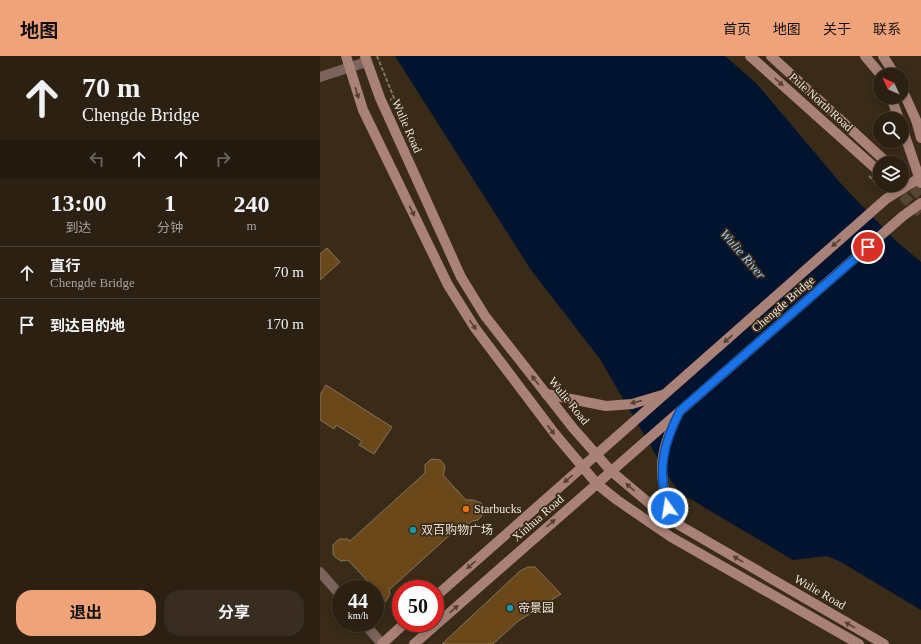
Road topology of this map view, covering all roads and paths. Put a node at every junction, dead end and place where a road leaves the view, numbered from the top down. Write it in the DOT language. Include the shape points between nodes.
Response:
graph roads {
  1 [pos="346,56"];
  2 [pos="377,56"];
  3 [pos="750,56"];
  4 [pos="771,56"];
  5 [pos="865,56"];
  6 [pos="883,56"];
  7 [pos="366,59"];
  8 [pos="349,67"];
  9 [pos="874,68"];
  10 [pos="891,68"];
  11 [pos="320,78"];
  12 [pos="394,98"];
  13 [pos="909,104"];
  14 [pos="921,138"];
  15 [pos="909,148"];
  16 [pos="880,156"];
  17 [pos="873,166"];
  18 [pos="920,180"];
  19 [pos="921,203"];
  20 [pos="546,394"];
  21 [pos="664,394"];
  22 [pos="680,411"];
  23 [pos="596,454"];
  24 [pos="582,467"];
  25 [pos="611,471"];
  26 [pos="597,484"];
  27 [pos="672,519"];
  28 [pos="320,572"];
  29 [pos="332,586"];
  30 [pos="444,589"];
  31 [pos="372,632"];
  32 [pos="395,632"];
  33 [pos="382,644"];
  34 [pos="414,644"];
  35 [pos="859,644"];
  36 [pos="884,644"];
  1 -- 8 [label="main road"];
  2 -- 12 [label="path"];
  3 -- 17 [label="main road, Pule North Road, one-way"];
  4 -- 16 [label="main road, Pule North Road"];
  5 -- 9 [label="main road"];
  6 -- 10 [label="main road"];
  7 -- 8 [label="street"];
  20 -- 7 [label="main road, Wulie Road, one-way" via="485,316 461,277 380,98"];
  8 -- 11 [label="street"];
  8 -- 24 [label="main road, one-way" via="363,110 448,285 475,328"];
  13 -- 14 [label="main road"];
  15 -- 18 [label="main road"];
  18 -- 21 [label="main road, Chengde Bridge, one-way" via="886,199"];
  19 -- 22 [label="main road, Chengde Bridge"];
  21 -- 20 [label="main road, one-way" via="632,404 606,406"];
  20 -- 23 [label="main road, Wulie Road"];
  21 -- 23 [label="main road, Xinhua Road"];
  22 -- 25 [label="main road, Xinhua Road"];
  22 -- 27 [label="main road" via="668,434 661,470 664,496"];
  23 -- 24 [label="main road, Xinhua Road"];
  23 -- 25 [label="main road, Wulie Road"];
  24 -- 26 [label="main road"];
  24 -- 30 [label="main road, Xinhua Road, one-way"];
  25 -- 26 [label="main road, Xinhua Road"];
  27 -- 25 [label="main road, Wulie Road, one-way"];
  34 -- 26 [label="main road, Xinhua Road, one-way"];
  26 -- 35 [label="main road" via="671,537"];
  36 -- 27 [label="main road, Wulie Road, one-way"];
  28 -- 29 [label="street"];
  31 -- 33 [label="street"];
  32 -- 33 [label="main road"];
}
